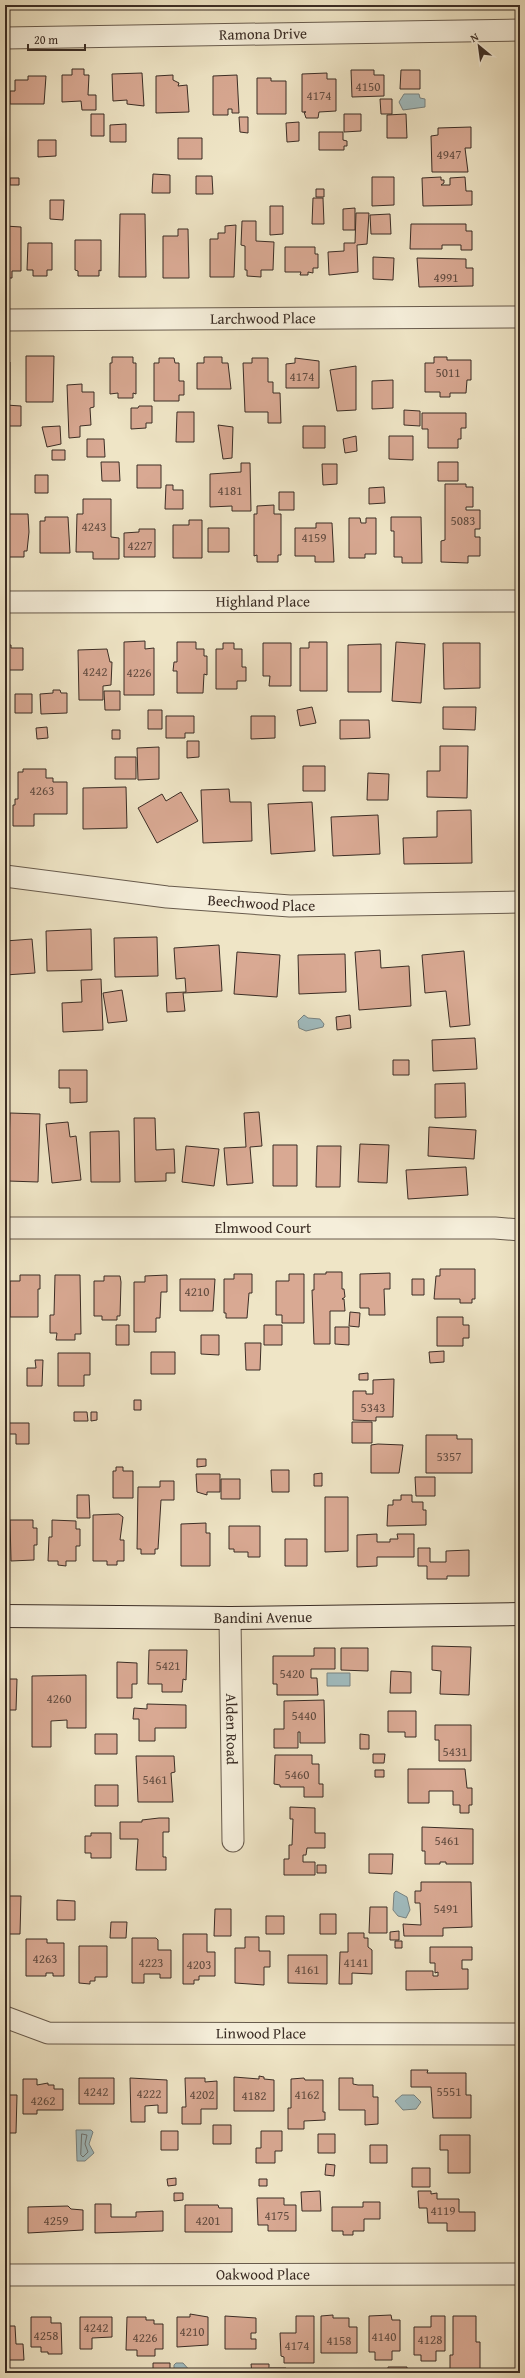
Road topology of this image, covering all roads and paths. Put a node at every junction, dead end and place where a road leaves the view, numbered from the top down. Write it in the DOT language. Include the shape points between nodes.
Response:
graph roads {
  1 [pos="520,30"];
  2 [pos="5,38"];
  3 [pos="520,317"];
  4 [pos="5,320"];
  5 [pos="520,601"];
  6 [pos="5,602"];
  7 [pos="5,876"];
  8 [pos="520,902"];
  9 [pos="5,1228"];
  10 [pos="520,1230"];
  11 [pos="520,1614"];
  12 [pos="5,1616"];
  13 [pos="230,1618"];
  14 [pos="233,1841"];
  15 [pos="5,2017"];
  16 [pos="520,2034"];
  17 [pos="520,2274"];
  18 [pos="5,2275"];
  1 -- 2 [label="street, Ramona Drive"];
  3 -- 4 [label="street, Larchwood Place"];
  5 -- 6 [label="street, Highland Place"];
  7 -- 8 [label="street, Beechwood Place" via="167,897 290,906"];
  9 -- 10 [label="street, Elmwood Court"];
  11 -- 13 [label="street, Bandini Avenue"];
  12 -- 13 [label="street, Bandini Avenue"];
  13 -- 14 [label="street, Alden Road"];
  15 -- 16 [label="street, Linwood Place" via="48,2033"];
  17 -- 18 [label="street, Oakwood Place"];
}
